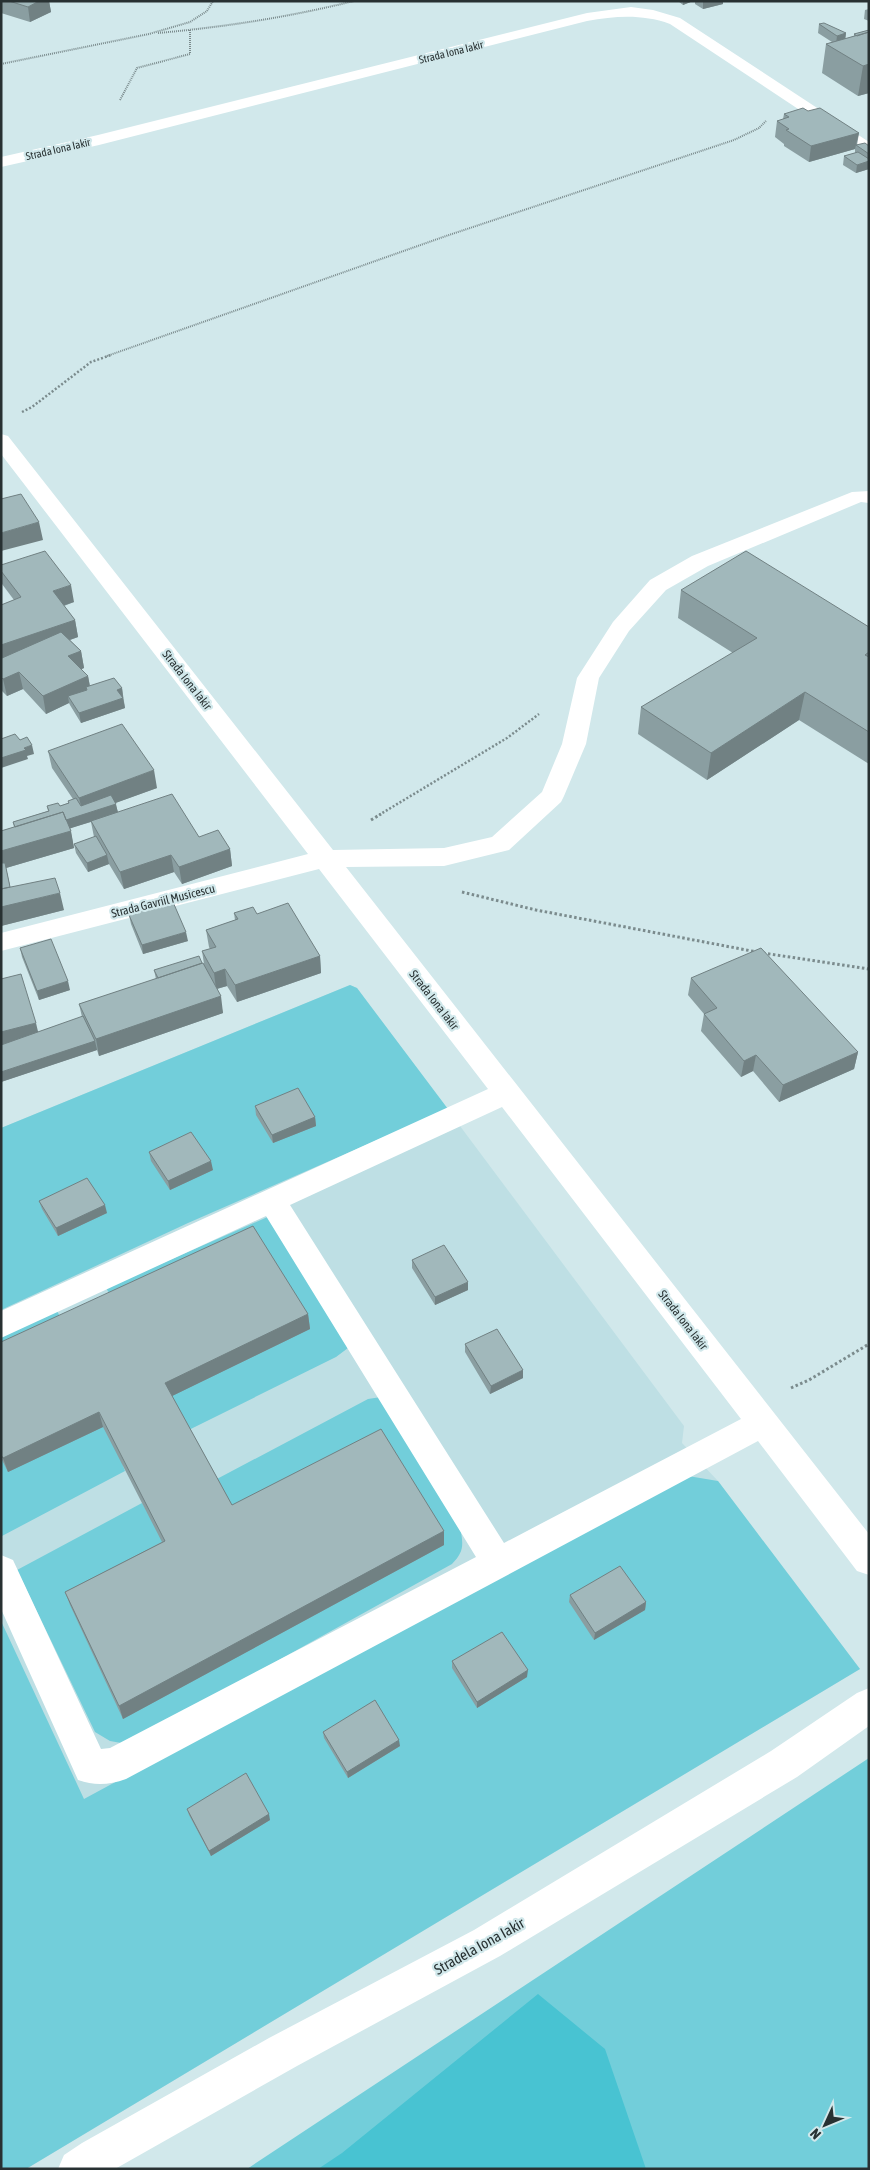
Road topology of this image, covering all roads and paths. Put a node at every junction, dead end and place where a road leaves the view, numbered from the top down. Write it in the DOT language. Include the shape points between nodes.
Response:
graph roads {
  1 [pos="213,1"];
  2 [pos="354,1"];
  3 [pos="190,29"];
  4 [pos="149,34"];
  5 [pos="1,64"];
  6 [pos="792,99"];
  7 [pos="99,140"];
  8 [pos="869,149"];
  9 [pos="1,162"];
  10 [pos="17,415"];
  11 [pos="1,440"];
  12 [pos="869,497"];
  13 [pos="588,678"];
  14 [pos="322,856"];
  15 [pos="459,892"];
  16 [pos="1,942"];
  17 [pos="869,969"];
  18 [pos="506,1093"];
  19 [pos="272,1201"];
  20 [pos="1,1325"];
  21 [pos="869,1344"];
  22 [pos="756,1415"];
  23 [pos="869,1560"];
  24 [pos="498,1563"];
  25 [pos="1,1571"];
  26 [pos="869,1705"];
  27 [pos="78,2169"];
  1 -- 4 [label="path" via="206,11 190,22"];
  2 -- 3 [label="path" via="301,14 224,27"];
  3 -- 4 [label="path"];
  3 -- 7 [label="path" via="190,54 137,68"];
  4 -- 5 [label="path"];
  6 -- 7 [label="street, Strada Iona Iakir" via="674,21 640,11 618,11"];
  6 -- 8 [label="street, Strada Iona Iakir"];
  6 -- 10 [label="path" via="759,128 734,140 446,236 91,362"];
  7 -- 9 [label="street, Strada Iona Iakir"];
  11 -- 14 [label="street, Strada Iona Iakir"];
  12 -- 13 [label="street" via="859,496 754,538 700,561 658,585 621,627"];
  13 -- 14 [label="path" via="507,738"];
  13 -- 14 [label="street, Strada Gavriil Musicescu" via="574,744 552,796 500,844 444,857"];
  14 -- 16 [label="street, Strada Gavriil Musicescu"];
  14 -- 18 [label="street, Strada Iona Iakir"];
  15 -- 17 [label="path" via="546,912"];
  18 -- 19 [label="street"];
  18 -- 22 [label="street, Strada Iona Iakir"];
  19 -- 20 [label="street"];
  19 -- 24 [label="street"];
  21 -- 22 [label="path"];
  22 -- 23 [label="street, Strada Iona Iakir"];
  22 -- 24 [label="street"];
  24 -- 25 [label="street" via="113,1766 91,1767"];
  26 -- 27 [label="street, Stradela Iona Iakir" via="784,1764 487,1943 283,2052"];
}
